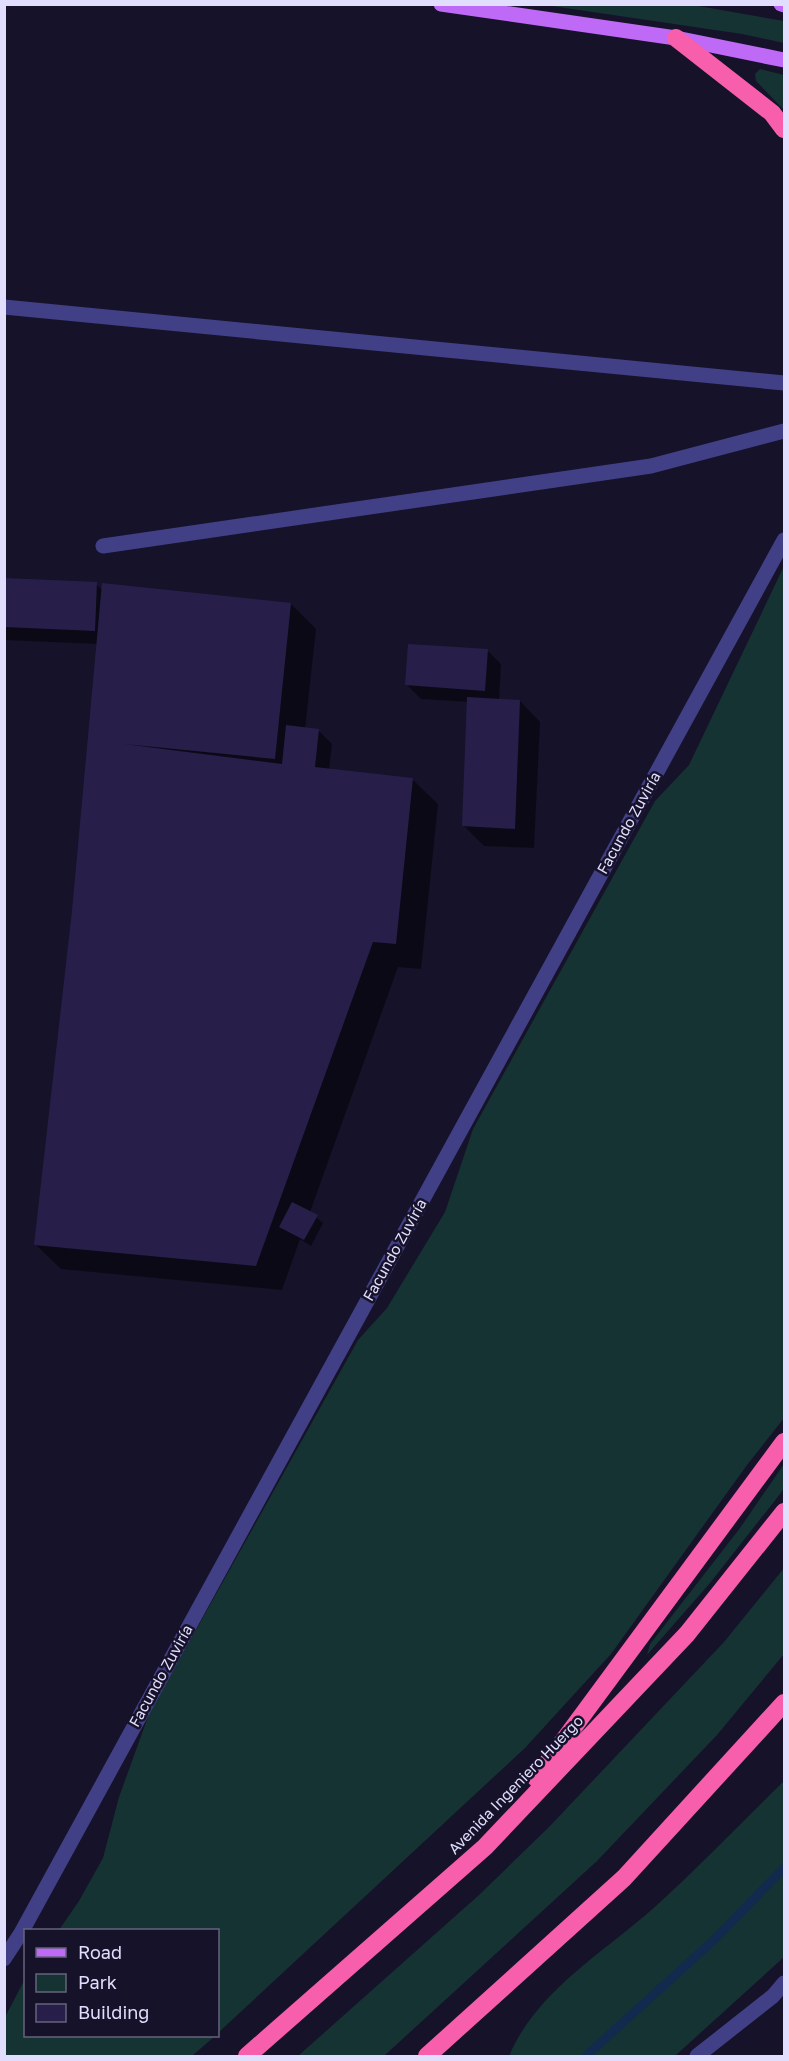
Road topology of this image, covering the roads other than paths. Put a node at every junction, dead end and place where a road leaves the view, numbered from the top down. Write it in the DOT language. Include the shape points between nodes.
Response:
graph roads {
  1 [pos="441,4"];
  2 [pos="676,38"];
  3 [pos="784,60"];
  4 [pos="784,129"];
  5 [pos="4,307"];
  6 [pos="784,383"];
  7 [pos="784,431"];
  8 [pos="784,540"];
  9 [pos="103,546"];
  10 [pos="784,1442"];
  11 [pos="784,1512"];
  12 [pos="784,1702"];
  13 [pos="485,1846"];
  14 [pos="4,1959"];
  15 [pos="784,1983"];
  16 [pos="247,2056"];
  17 [pos="427,2056"];
  18 [pos="698,2056"];
  1 -- 2 [label="main road"];
  2 -- 3 [label="main road"];
  2 -- 4 [label="highway" via="772,113"];
  5 -- 6 [label="street"];
  7 -- 9 [label="street" via="651,466"];
  8 -- 14 [label="street, Facundo Zuviría"];
  10 -- 13 [label="highway"];
  11 -- 13 [label="highway, Avenida Ingeniero Huergo" via="687,1634"];
  12 -- 17 [label="highway" via="624,1878"];
  13 -- 16 [label="highway, Avenida Ingeniero Huergo"];
  15 -- 18 [label="street"];
}
